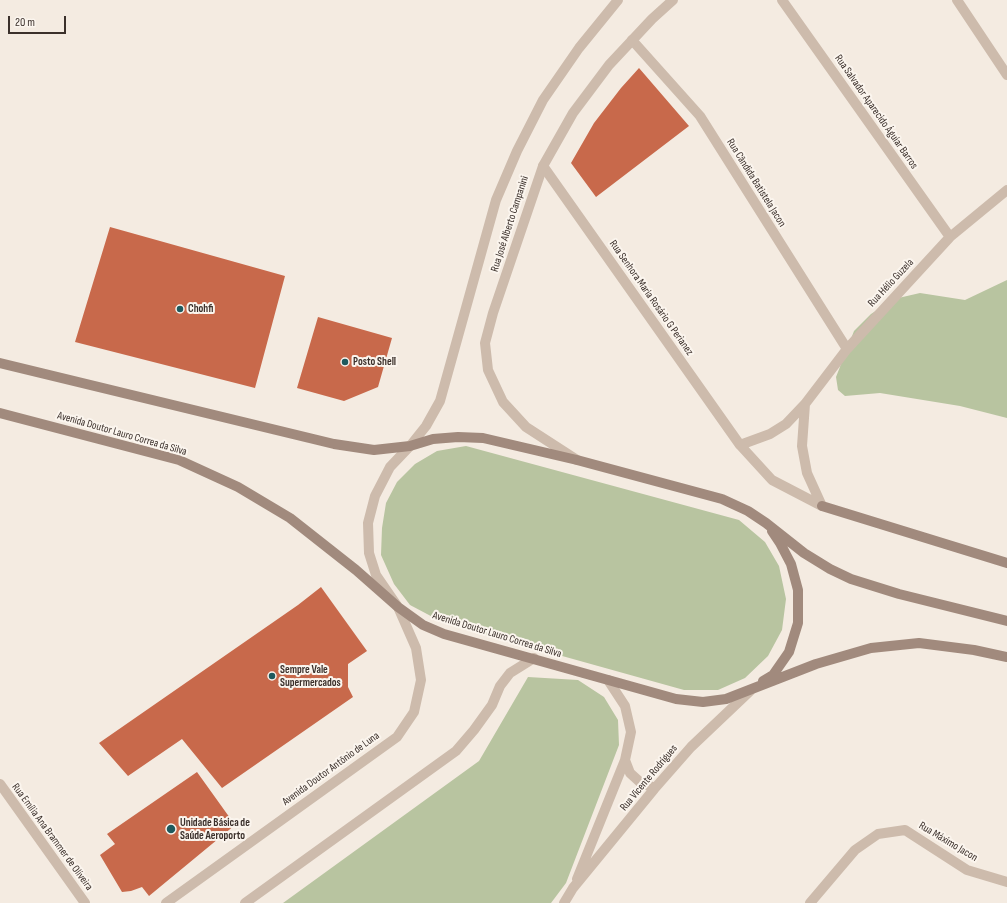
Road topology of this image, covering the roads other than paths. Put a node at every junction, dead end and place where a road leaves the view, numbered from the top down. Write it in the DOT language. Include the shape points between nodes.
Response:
graph roads {
  1 [pos="618,0"];
  2 [pos="673,0"];
  3 [pos="782,0"];
  4 [pos="957,0"];
  5 [pos="632,40"];
  6 [pos="1007,75"];
  7 [pos="543,166"];
  8 [pos="1007,190"];
  9 [pos="950,237"];
  10 [pos="847,349"];
  11 [pos="0,363"];
  12 [pos="805,404"];
  13 [pos="0,413"];
  14 [pos="740,445"];
  15 [pos="410,446"];
  16 [pos="577,460"];
  17 [pos="822,506"];
  18 [pos="766,523"];
  19 [pos="1007,563"];
  20 [pos="398,607"];
  21 [pos="1007,621"];
  22 [pos="1007,657"];
  23 [pos="534,658"];
  24 [pos="608,680"];
  25 [pos="750,691"];
  26 [pos="625,760"];
  27 [pos="0,784"];
  28 [pos="655,788"];
  29 [pos="1007,882"];
  30 [pos="573,888"];
  31 [pos="85,903"];
  32 [pos="166,903"];
  33 [pos="245,903"];
  34 [pos="564,903"];
  35 [pos="810,903"];
  1 -- 15 [label="street, Rua José Alberto Campanini" via="579,48 543,100 517,150 496,200 440,401 426,426"];
  2 -- 5 [label="street, Rua José Alberto Campanini"];
  3 -- 9 [label="street, Rua Salvador Aparecido Águiar Barros"];
  4 -- 6 [label="street"];
  5 -- 7 [label="street, Rua José Alberto Campanini" via="573,112"];
  5 -- 10 [label="street, Rua Cândida Batistela Jacon" via="700,116"];
  7 -- 14 [label="street, Rua Senhora Maria Rosário G Perianez"];
  7 -- 16 [label="street, Rua José Alberto Campanini" via="493,313 485,343 488,370 503,402 526,427"];
  8 -- 9 [label="street, Rua Hélio Guzela"];
  9 -- 10 [label="street, Rua Hélio Guzela"];
  10 -- 12 [label="street, Rua Hélio Guzela"];
  11 -- 15 [label="main road" via="334,444 374,450"];
  12 -- 14 [label="street, Rua Hélio Guzela" via="786,424 770,434"];
  12 -- 17 [label="street" via="802,446 807,473"];
  13 -- 20 [label="main road, Avenida Doutor Lauro Correa da Silva" via="179,460 238,487 290,518"];
  14 -- 17 [label="street, Rua Senhora Maria Rosário G Perianez" via="772,480"];
  15 -- 16 [label="main road" via="433,439 483,438"];
  15 -- 20 [label="street, Rua José Alberto Campanini" via="390,467 375,496 368,523 369,553 376,575"];
  16 -- 18 [label="main road" via="722,499"];
  17 -- 19 [label="main road"];
  18 -- 21 [label="main road" via="804,553 851,579 899,594"];
  18 -- 25 [label="main road" via="791,564 798,590 798,623 789,652 773,675"];
  20 -- 23 [label="main road, Avenida Doutor Lauro Correa da Silva" via="423,625 444,634"];
  20 -- 32 [label="street, Avenida Doutor Antônio de Luna" via="416,648 421,680 414,712 397,737"];
  22 -- 25 [label="main road, Avenida Doutor Lauro Correa da Silva" via="919,643 871,648 816,664"];
  23 -- 24 [label="main road, Avenida Doutor Lauro Correa da Silva"];
  23 -- 33 [label="street" via="510,673 500,686 492,705 456,751"];
  24 -- 25 [label="main road, Avenida Doutor Lauro Correa da Silva" via="676,699 703,702 726,699"];
  24 -- 26 [label="street, Rua Vicente Rodrigues" via="627,712 631,732"];
  25 -- 28 [label="street, Rua Vicente Rodrigues" via="691,747"];
  26 -- 28 [label="street" via="630,773 641,783"];
  26 -- 30 [label="street, Rua Vicente Rodrigues"];
  27 -- 31 [label="street, Rua Emília Ana Brammer de Oliveira"];
  28 -- 30 [label="street, Rua Vicente Rodrigues"];
  29 -- 35 [label="street, Rua Máximo Jacon" via="967,870 905,830 878,834 855,850"];
  30 -- 34 [label="street, Rua Vicente Rodrigues"];
}
